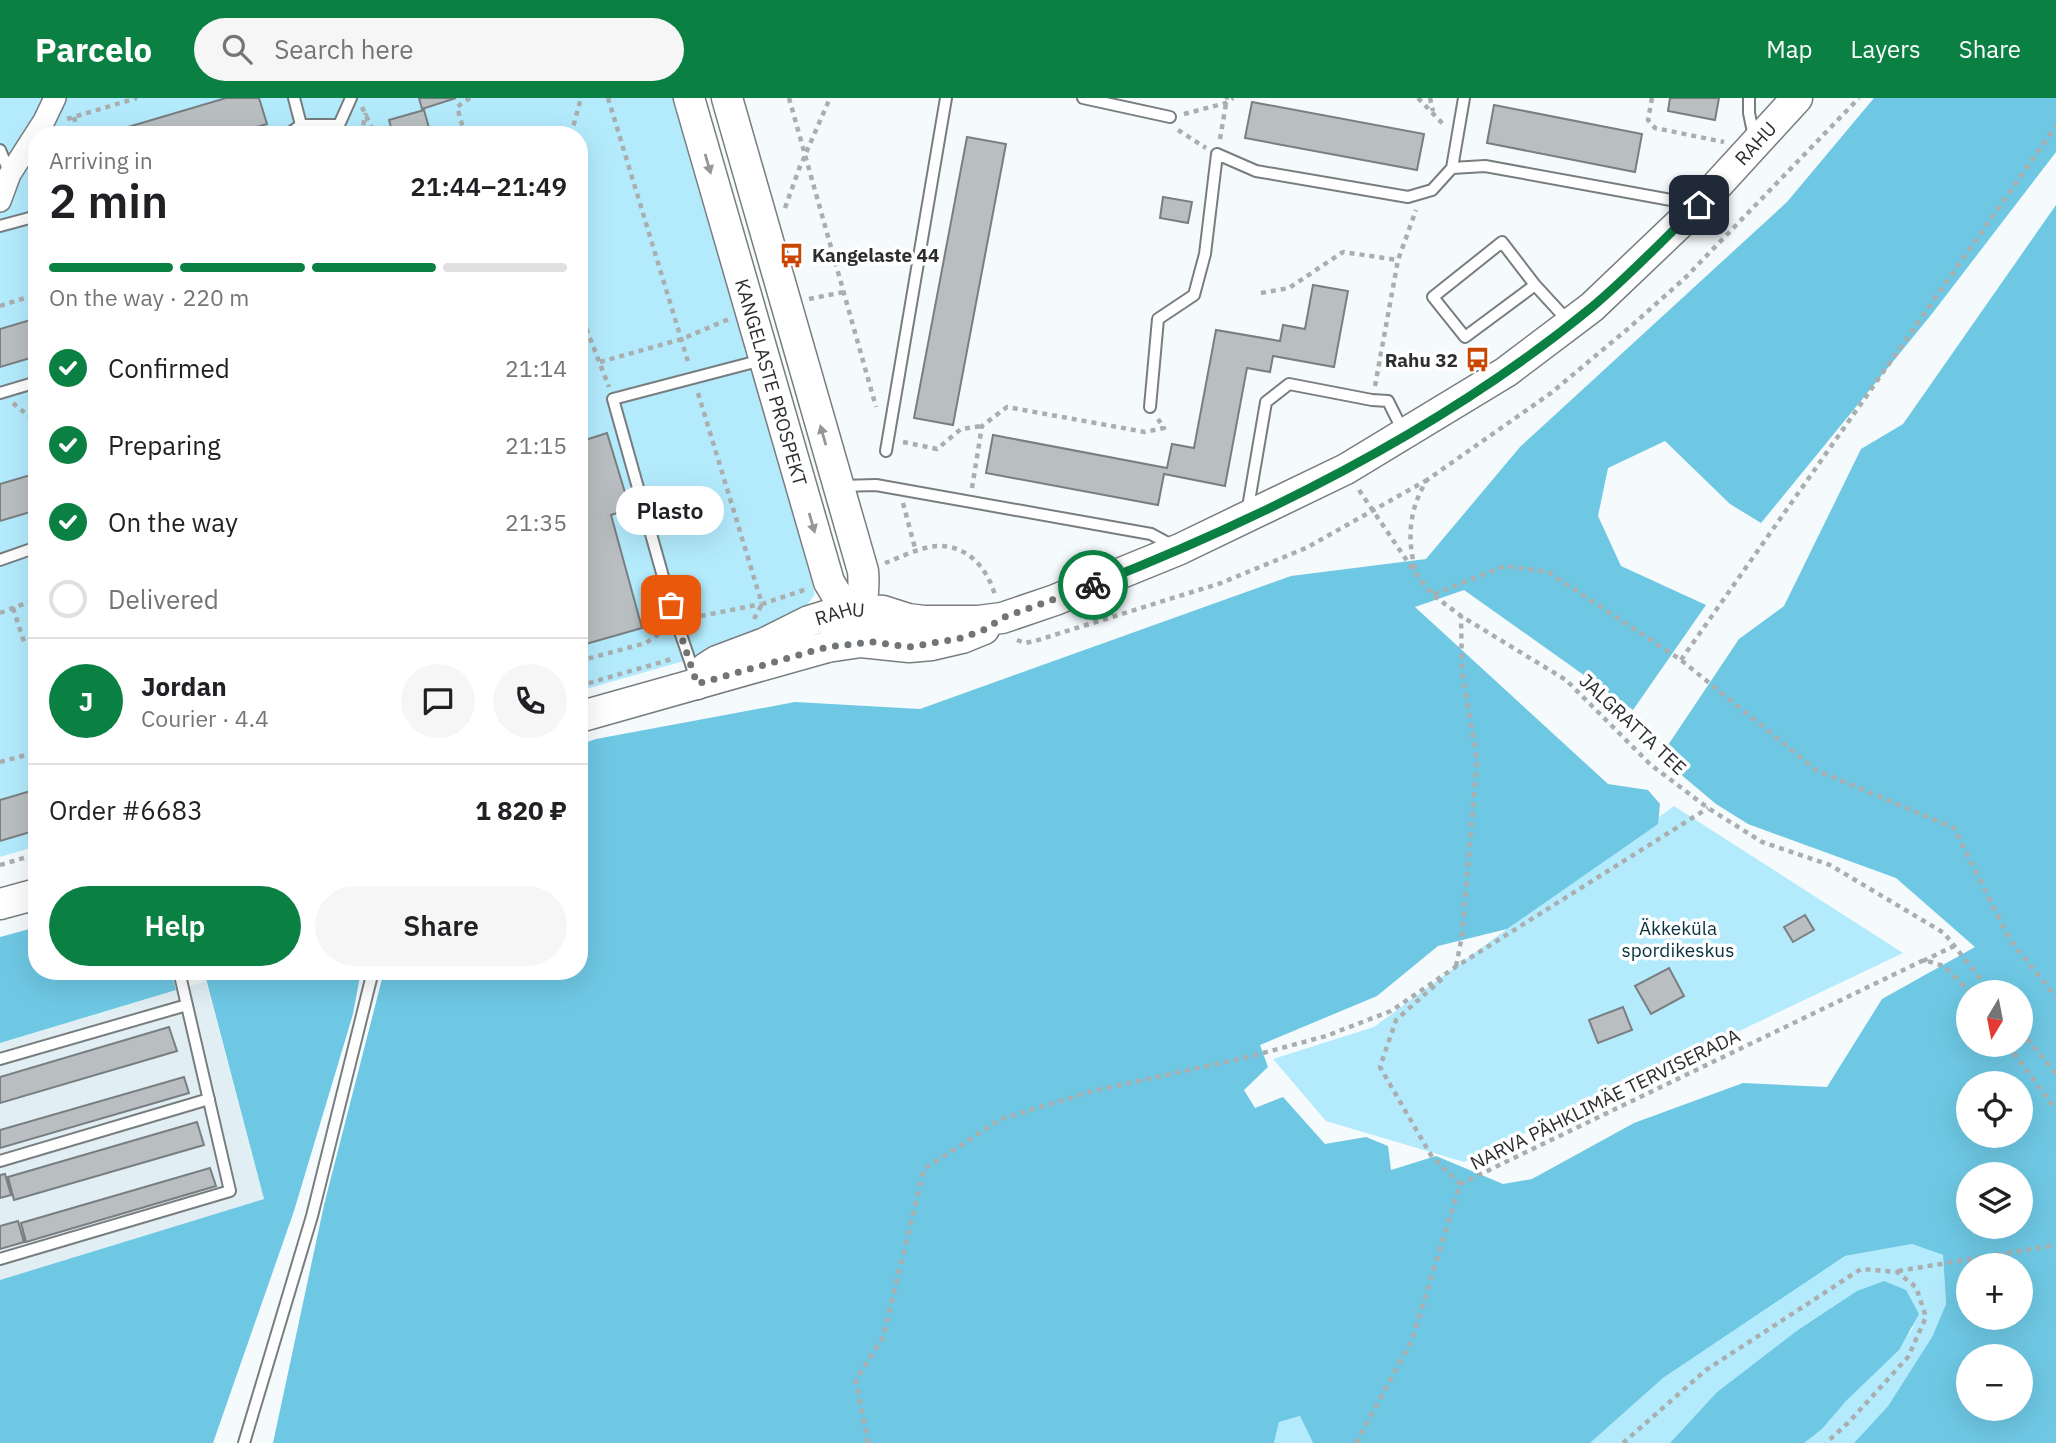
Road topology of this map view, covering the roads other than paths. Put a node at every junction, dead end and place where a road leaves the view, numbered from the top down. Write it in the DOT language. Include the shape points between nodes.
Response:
graph roads {
  1 [pos="55,98"];
  2 [pos="294,98"];
  3 [pos="353,98"];
  4 [pos="689,98"];
  5 [pos="727,98"];
  6 [pos="946,98"];
  7 [pos="1083,98"];
  8 [pos="1464,98"];
  9 [pos="1749,98"];
  10 [pos="1797,98"];
  11 [pos="1170,117"];
  12 [pos="301,125"];
  13 [pos="41,126"];
  14 [pos="309,126"];
  15 [pos="341,126"];
  16 [pos="28,146"];
  17 [pos="1755,146"];
  18 [pos="0,150"];
  19 [pos="1452,169"];
  20 [pos="10,174"];
  21 [pos="0,201"];
  22 [pos="1699,205"];
  23 [pos="28,218"];
  24 [pos="0,226"];
  25 [pos="1535,285"];
  26 [pos="1570,323"];
  27 [pos="765,360"];
  28 [pos="28,385"];
  29 [pos="1,393"];
  30 [pos="1150,407"];
  31 [pos="1405,435"];
  32 [pos="886,451"];
  33 [pos="837,486"];
  34 [pos="1246,519"];
  35 [pos="28,550"];
  36 [pos="1180,550"];
  37 [pos="0,560"];
  38 [pos="863,571"];
  39 [pos="829,582"];
  40 [pos="854,612"];
  41 [pos="1002,618"];
  42 [pos="942,620"];
  43 [pos="809,621"];
  44 [pos="891,644"];
  45 [pos="827,647"];
  46 [pos="697,684"];
  47 [pos="588,714"];
  48 [pos="28,896"];
  49 [pos="0,904"];
  50 [pos="181,980"];
  51 [pos="371,980"];
  52 [pos="187,1004"];
  53 [pos="0,1059"];
  54 [pos="209,1099"];
  55 [pos="0,1161"];
  56 [pos="0,1259"];
  57 [pos="244,1443"];
  1 -- 13 [label="street"];
  2 -- 12 [label="lane"];
  3 -- 15 [label="lane"];
  4 -- 27 [label="main road, KANGELASTE PROSPEKT, one-way"];
  33 -- 5 [label="main road, KANGELASTE PROSPEKT, one-way"];
  6 -- 32 [label="lane"];
  7 -- 11 [label="lane"];
  8 -- 19 [label="lane"];
  9 -- 17 [label="lane"];
  10 -- 17 [label="main road, RAHU"];
  12 -- 14 [label="lane"];
  16 -- 20 [label="street"];
  17 -- 22 [label="main road, RAHU"];
  18 -- 20 [label="lane"];
  19 -- 22 [label="lane" via="1485,166"];
  19 -- 30 [label="lane" via="1432,190 1408,197 1256,171 1217,155 1205,254 1195,295 1158,319"];
  20 -- 21 [label="street"];
  22 -- 26 [label="main road, RAHU"];
  23 -- 24 [label="lane"];
  25 -- 25 [label="lane" via="1502,242 1433,297 1465,337"];
  25 -- 26 [label="lane"];
  26 -- 31 [label="main road, RAHU" via="1506,372"];
  27 -- 39 [label="main road, KANGELASTE PROSPEKT, one-way"];
  27 -- 46 [label="lane" via="614,399"];
  28 -- 29 [label="lane"];
  31 -- 34 [label="main road, RAHU"];
  31 -- 34 [label="lane" via="1388,401 1289,384 1266,402"];
  33 -- 36 [label="lane" via="876,485 1151,534"];
  33 -- 38 [label="main road, KANGELASTE PROSPEKT"];
  34 -- 36 [label="main road, RAHU"];
  35 -- 37 [label="lane"];
  36 -- 41 [label="main road, RAHU"];
  38 -- 40 [label="main road" via="864,586"];
  38 -- 42 [label="main road" via="898,602"];
  39 -- 40 [label="main road, KANGELASTE PROSPEKT"];
  39 -- 43 [label="main road" via="824,602"];
  40 -- 42 [label="main road, RAHU" via="883,611 908,619"];
  40 -- 43 [label="main road, RAHU"];
  40 -- 44 [label="main road, KANGELASTE PROSPEKT"];
  40 -- 45 [label="main road" via="842,638"];
  41 -- 42 [label="main road, RAHU"];
  41 -- 44 [label="main road, RAHU" via="962,638 909,647"];
  43 -- 46 [label="main road, RAHU" via="717,661 706,668"];
  44 -- 45 [label="main road, RAHU"];
  45 -- 46 [label="main road, RAHU"];
  46 -- 47 [label="main road, RAHU"];
  48 -- 49 [label="main road"];
  50 -- 52 [label="lane"];
  51 -- 57 [label="lane" via="312,1216"];
  52 -- 53 [label="lane"];
  52 -- 54 [label="lane"];
  54 -- 55 [label="lane"];
  54 -- 56 [label="lane" via="230,1191"];
}
